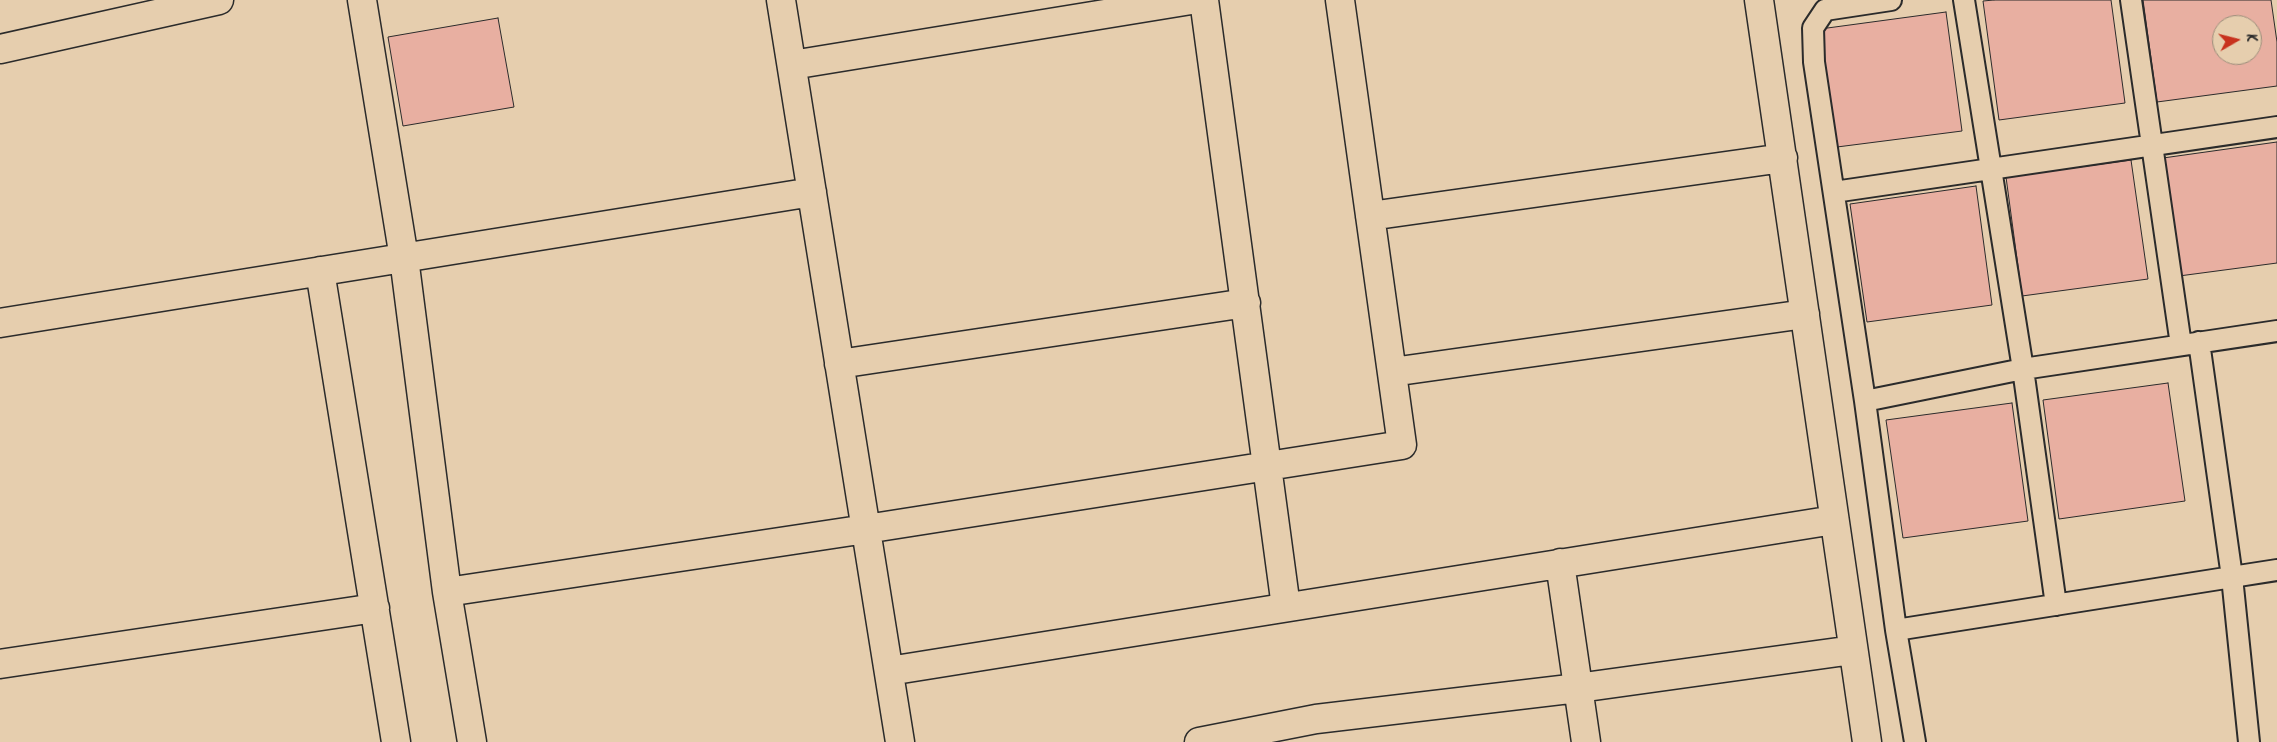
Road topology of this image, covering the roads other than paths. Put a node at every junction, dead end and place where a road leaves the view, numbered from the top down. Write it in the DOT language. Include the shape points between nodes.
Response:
graph roads {
  1 [pos="219,0"];
  2 [pos="362,0"];
  3 [pos="781,0"];
  4 [pos="1191,0"];
  5 [pos="1204,0"];
  6 [pos="1340,0"];
  7 [pos="1759,0"];
  8 [pos="1891,0"];
  9 [pos="1964,0"];
  10 [pos="2131,0"];
  11 [pos="0,50"];
  12 [pos="792,65"];
  13 [pos="2277,127"];
  14 [pos="2152,144"];
  15 [pos="1783,158"];
  16 [pos="1990,169"];
  17 [pos="812,192"];
  18 [pos="1834,192"];
  19 [pos="1370,216"];
  20 [pos="404,258"];
  21 [pos="320,271"];
  22 [pos="1246,303"];
  23 [pos="1805,314"];
  24 [pos="0,323"];
  25 [pos="2277,331"];
  26 [pos="2190,344"];
  27 [pos="839,364"];
  28 [pos="2023,369"];
  29 [pos="1392,372"];
  30 [pos="1865,401"];
  31 [pos="1268,466"];
  32 [pos="1834,520"];
  33 [pos="866,529"];
  34 [pos="1560,564"];
  35 [pos="2277,570"];
  36 [pos="2232,577"];
  37 [pos="447,592"];
  38 [pos="2056,605"];
  39 [pos="1286,607"];
  40 [pos="375,608"];
  41 [pos="1896,630"];
  42 [pos="1853,650"];
  43 [pos="0,664"];
  44 [pos="888,670"];
  45 [pos="1578,688"];
  46 [pos="396,742"];
  47 [pos="472,742"];
  48 [pos="900,742"];
  49 [pos="1199,742"];
  50 [pos="1586,742"];
  51 [pos="1867,742"];
  52 [pos="1915,742"];
  53 [pos="2249,742"];
  1 -- 11 [label="street"];
  2 -- 20 [label="street"];
  3 -- 12 [label="street"];
  4 -- 12 [label="street"];
  5 -- 22 [label="street"];
  6 -- 19 [label="street"];
  7 -- 15 [label="street"];
  8 -- 18 [label="lane" via="1825,10 1813,28 1814,62"];
  9 -- 16 [label="lane"];
  10 -- 14 [label="lane"];
  12 -- 17 [label="street"];
  13 -- 14 [label="lane"];
  14 -- 16 [label="lane"];
  14 -- 26 [label="lane"];
  15 -- 19 [label="street"];
  15 -- 23 [label="street"];
  16 -- 18 [label="lane"];
  16 -- 28 [label="lane"];
  17 -- 20 [label="street"];
  17 -- 27 [label="street"];
  18 -- 30 [label="lane"];
  19 -- 29 [label="street"];
  20 -- 21 [label="street"];
  20 -- 37 [label="street"];
  21 -- 24 [label="street"];
  21 -- 40 [label="street"];
  22 -- 27 [label="street"];
  22 -- 31 [label="street"];
  23 -- 29 [label="street"];
  23 -- 32 [label="street"];
  25 -- 26 [label="lane"];
  26 -- 28 [label="lane"];
  26 -- 36 [label="lane"];
  27 -- 33 [label="street"];
  28 -- 30 [label="lane"];
  28 -- 38 [label="lane"];
  29 -- 31 [label="street" via="1402,445"];
  30 -- 41 [label="lane"];
  31 -- 33 [label="street"];
  31 -- 39 [label="street"];
  32 -- 34 [label="street"];
  32 -- 42 [label="street"];
  33 -- 37 [label="street"];
  33 -- 44 [label="street"];
  34 -- 39 [label="street"];
  34 -- 45 [label="street"];
  35 -- 36 [label="lane"];
  36 -- 38 [label="lane"];
  36 -- 53 [label="lane"];
  37 -- 47 [label="street"];
  38 -- 41 [label="lane"];
  39 -- 44 [label="street"];
  40 -- 43 [label="street"];
  40 -- 46 [label="street"];
  41 -- 52 [label="lane"];
  42 -- 45 [label="street"];
  42 -- 51 [label="street"];
  44 -- 48 [label="street"];
  45 -- 49 [label="street" via="1316,719"];
  45 -- 50 [label="street"];
}
